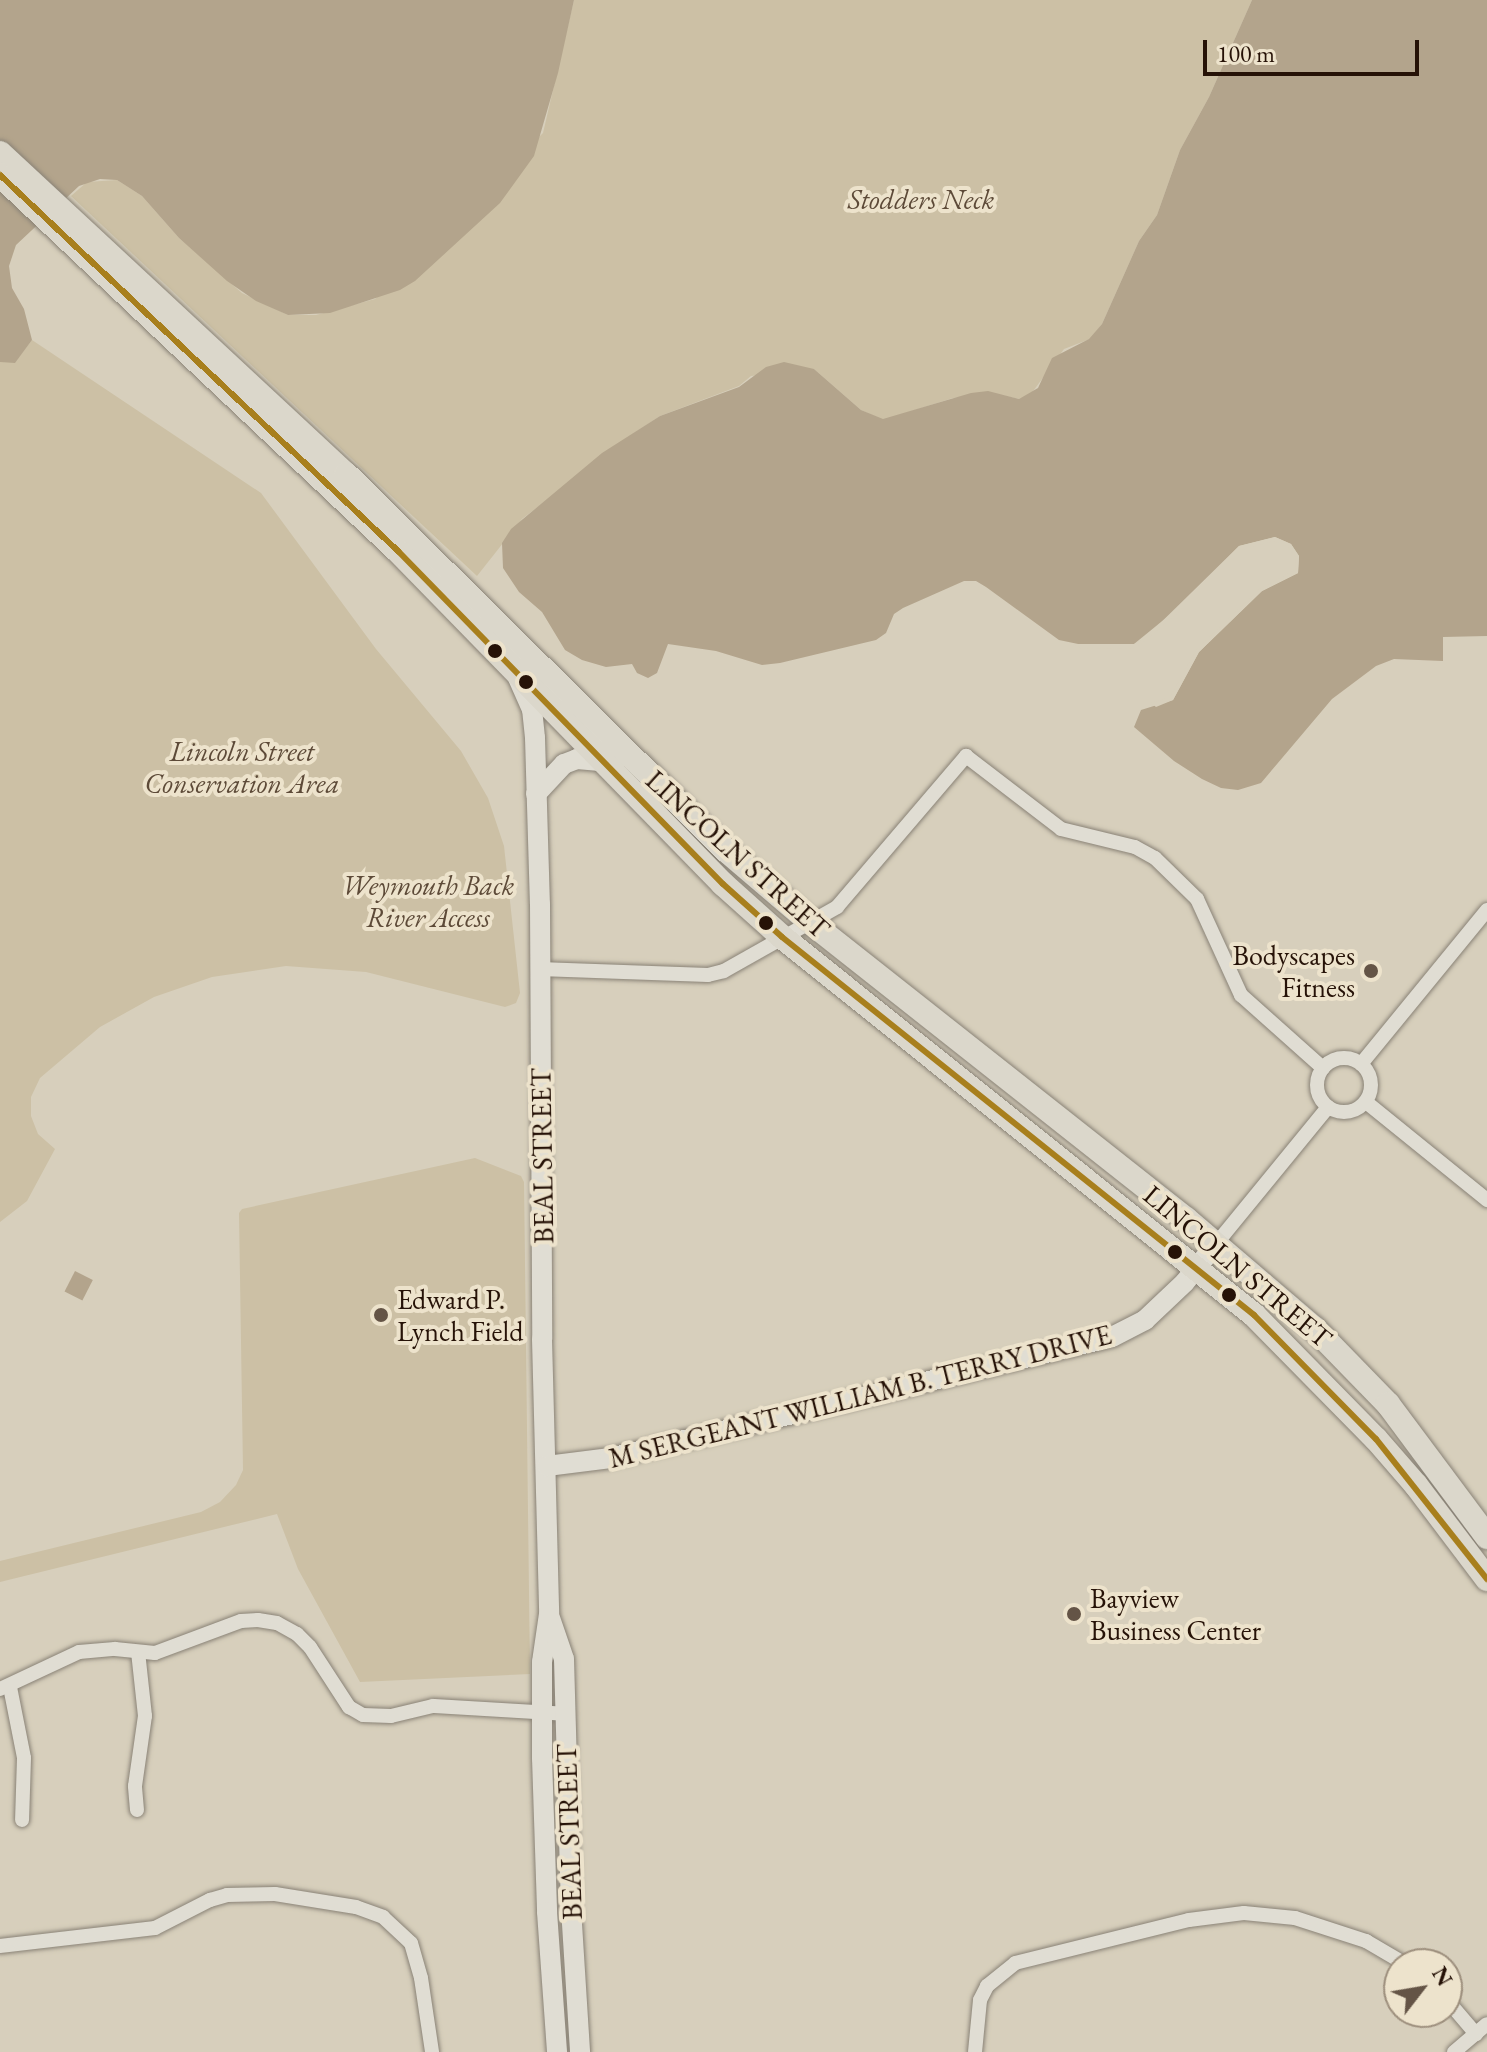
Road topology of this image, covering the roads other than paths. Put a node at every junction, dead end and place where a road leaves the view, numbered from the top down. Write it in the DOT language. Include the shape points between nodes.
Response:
graph roads {
  1 [pos="0,153"];
  2 [pos="0,175"];
  3 [pos="63,222"];
  4 [pos="515,671"];
  5 [pos="600,761"];
  6 [pos="536,794"];
  7 [pos="1487,910"];
  8 [pos="810,922"];
  9 [pos="782,937"];
  10 [pos="539,969"];
  11 [pos="1361,1064"];
  12 [pos="1323,1068"];
  13 [pos="1366,1102"];
  14 [pos="1328,1107"];
  15 [pos="1487,1200"];
  16 [pos="1216,1244"];
  17 [pos="1197,1267"];
  18 [pos="547,1466"];
  19 [pos="1487,1537"];
  20 [pos="1487,1579"];
  21 [pos="549,1614"];
  22 [pos="138,1652"];
  23 [pos="5,1688"];
  24 [pos="542,1713"];
  25 [pos="566,1714"];
  26 [pos="137,1810"];
  27 [pos="22,1820"];
  28 [pos="0,1946"];
  29 [pos="1383,1951"];
  30 [pos="1463,2014"];
  31 [pos="1481,2029"];
  32 [pos="432,2052"];
  33 [pos="557,2052"];
  34 [pos="580,2052"];
  35 [pos="975,2052"];
  36 [pos="1454,2052"];
  1 -- 3 [label="main road, LINCOLN STREET"];
  2 -- 3 [label="main road, LINCOLN STREET"];
  3 -- 4 [label="main road, LINCOLN STREET"];
  3 -- 8 [label="main road, LINCOLN STREET" via="346,474 708,833"];
  4 -- 5 [label="main road, LINCOLN STREET"];
  4 -- 6 [label="street, BEAL STREET" via="532,709"];
  5 -- 6 [label="street" via="564,764"];
  5 -- 9 [label="main road, LINCOLN STREET"];
  6 -- 10 [label="street, BEAL STREET"];
  7 -- 11 [label="street"];
  8 -- 9 [label="street"];
  8 -- 12 [label="street" via="837,907 966,756 1061,829 1135,847 1161,863 1197,899 1241,995"];
  8 -- 16 [label="main road, LINCOLN STREET"];
  9 -- 10 [label="street" via="708,975"];
  9 -- 17 [label="main road, LINCOLN STREET"];
  10 -- 18 [label="street, BEAL STREET"];
  11 -- 12 [label="street" via="1345,1058"];
  11 -- 13 [label="street" via="1371,1079"];
  12 -- 14 [label="street" via="1318,1093"];
  13 -- 14 [label="street" via="1346,1112"];
  13 -- 15 [label="street"];
  14 -- 16 [label="street"];
  16 -- 17 [label="street, M SERGEANT WILLIAM B. TERRY DRIVE"];
  16 -- 19 [label="main road, LINCOLN STREET" via="1352,1365 1417,1439"];
  17 -- 18 [label="street, M SERGEANT WILLIAM B. TERRY DRIVE" via="1145,1320 1112,1337 610,1458"];
  17 -- 20 [label="main road, LINCOLN STREET" via="1254,1315 1366,1428"];
  18 -- 21 [label="street, BEAL STREET"];
  21 -- 24 [label="street, BEAL STREET"];
  21 -- 25 [label="street, BEAL STREET" via="564,1659"];
  22 -- 23 [label="street" via="79,1652"];
  22 -- 24 [label="street" via="173,1649 241,1621 258,1620 297,1634 349,1707 363,1715 391,1716 433,1706"];
  22 -- 26 [label="street" via="145,1716 135,1786"];
  23 -- 27 [label="street" via="24,1758"];
  24 -- 25 [label="street"];
  24 -- 33 [label="street, BEAL STREET"];
  25 -- 34 [label="street, BEAL STREET"];
  28 -- 32 [label="street" via="155,1928 227,1895 275,1894 356,1907 383,1917 411,1943"];
  29 -- 35 [label="street" via="1295,1918 1244,1913 1189,1920 1015,1963 987,1986 980,2000"];
  30 -- 31 [label="street"];
  31 -- 36 [label="street"];
}
